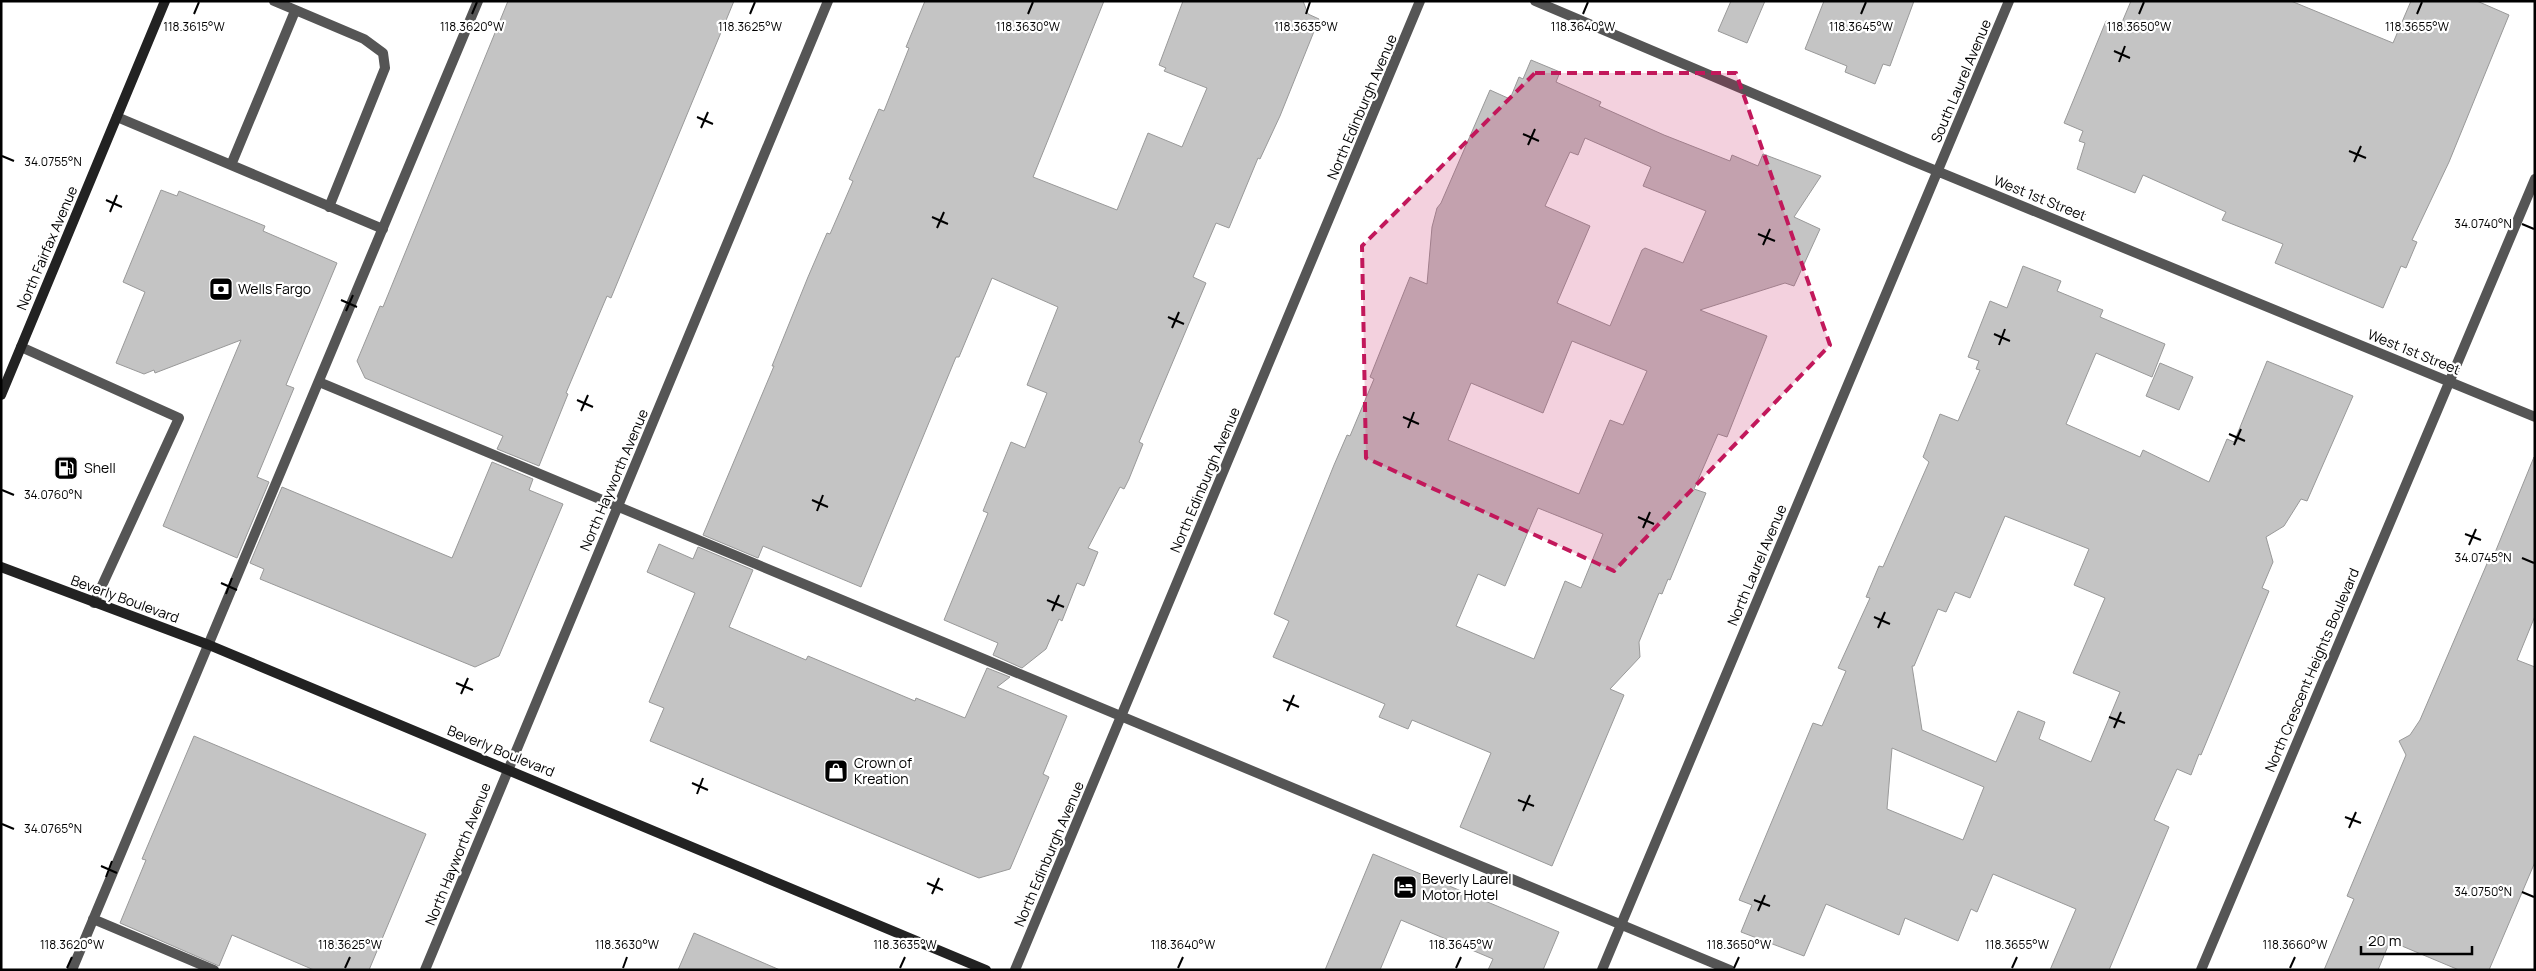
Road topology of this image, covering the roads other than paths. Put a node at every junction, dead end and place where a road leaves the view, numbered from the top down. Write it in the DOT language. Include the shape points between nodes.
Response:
graph roads {
  1 [pos="165,1"];
  2 [pos="274,1"];
  3 [pos="478,1"];
  4 [pos="828,1"];
  5 [pos="1420,1"];
  6 [pos="1535,1"];
  7 [pos="2009,1"];
  8 [pos="295,11"];
  9 [pos="117,117"];
  10 [pos="231,165"];
  11 [pos="1938,171"];
  12 [pos="2535,179"];
  13 [pos="329,206"];
  14 [pos="383,229"];
  15 [pos="21,346"];
  16 [pos="319,382"];
  17 [pos="2449,382"];
  18 [pos="1,395"];
  19 [pos="2535,417"];
  20 [pos="618,506"];
  21 [pos="1,567"];
  22 [pos="94,603"];
  23 [pos="209,644"];
  24 [pos="1122,716"];
  25 [pos="508,768"];
  26 [pos="94,919"];
  27 [pos="1621,925"];
  28 [pos="72,970"];
  29 [pos="214,970"];
  30 [pos="425,970"];
  31 [pos="986,970"];
  32 [pos="1015,970"];
  33 [pos="1602,970"];
  34 [pos="1730,970"];
  35 [pos="2201,970"];
  1 -- 9 [label="main road, North Fairfax Avenue"];
  2 -- 8 [label="street"];
  3 -- 14 [label="street"];
  4 -- 20 [label="street, North Hayworth Avenue"];
  5 -- 24 [label="street, North Edinburgh Avenue"];
  6 -- 11 [label="street, West 1st Street"];
  7 -- 11 [label="street, South Laurel Avenue"];
  8 -- 10 [label="street"];
  8 -- 13 [label="street" via="364,40 383,53 385,68"];
  9 -- 10 [label="street"];
  9 -- 15 [label="main road, North Fairfax Avenue"];
  10 -- 13 [label="street"];
  11 -- 17 [label="street, West 1st Street"];
  11 -- 27 [label="street, North Laurel Avenue"];
  12 -- 17 [label="street, North Crescent Heights Boulevard"];
  13 -- 14 [label="street"];
  14 -- 16 [label="street"];
  15 -- 18 [label="main road, North Fairfax Avenue"];
  15 -- 22 [label="street" via="179,418"];
  16 -- 20 [label="street"];
  16 -- 23 [label="street"];
  17 -- 19 [label="street, West 1st Street"];
  17 -- 35 [label="street, North Crescent Heights Boulevard"];
  20 -- 24 [label="street"];
  20 -- 25 [label="street, North Hayworth Avenue"];
  21 -- 22 [label="main road, Beverly Boulevard"];
  22 -- 23 [label="main road, Beverly Boulevard"];
  23 -- 25 [label="main road, Beverly Boulevard"];
  23 -- 26 [label="street"];
  24 -- 27 [label="street"];
  24 -- 32 [label="street, North Edinburgh Avenue"];
  25 -- 30 [label="street, North Hayworth Avenue"];
  25 -- 31 [label="main road, Beverly Boulevard"];
  26 -- 28 [label="street"];
  26 -- 29 [label="street"];
  27 -- 33 [label="street, North Laurel Avenue"];
  27 -- 34 [label="street"];
}
